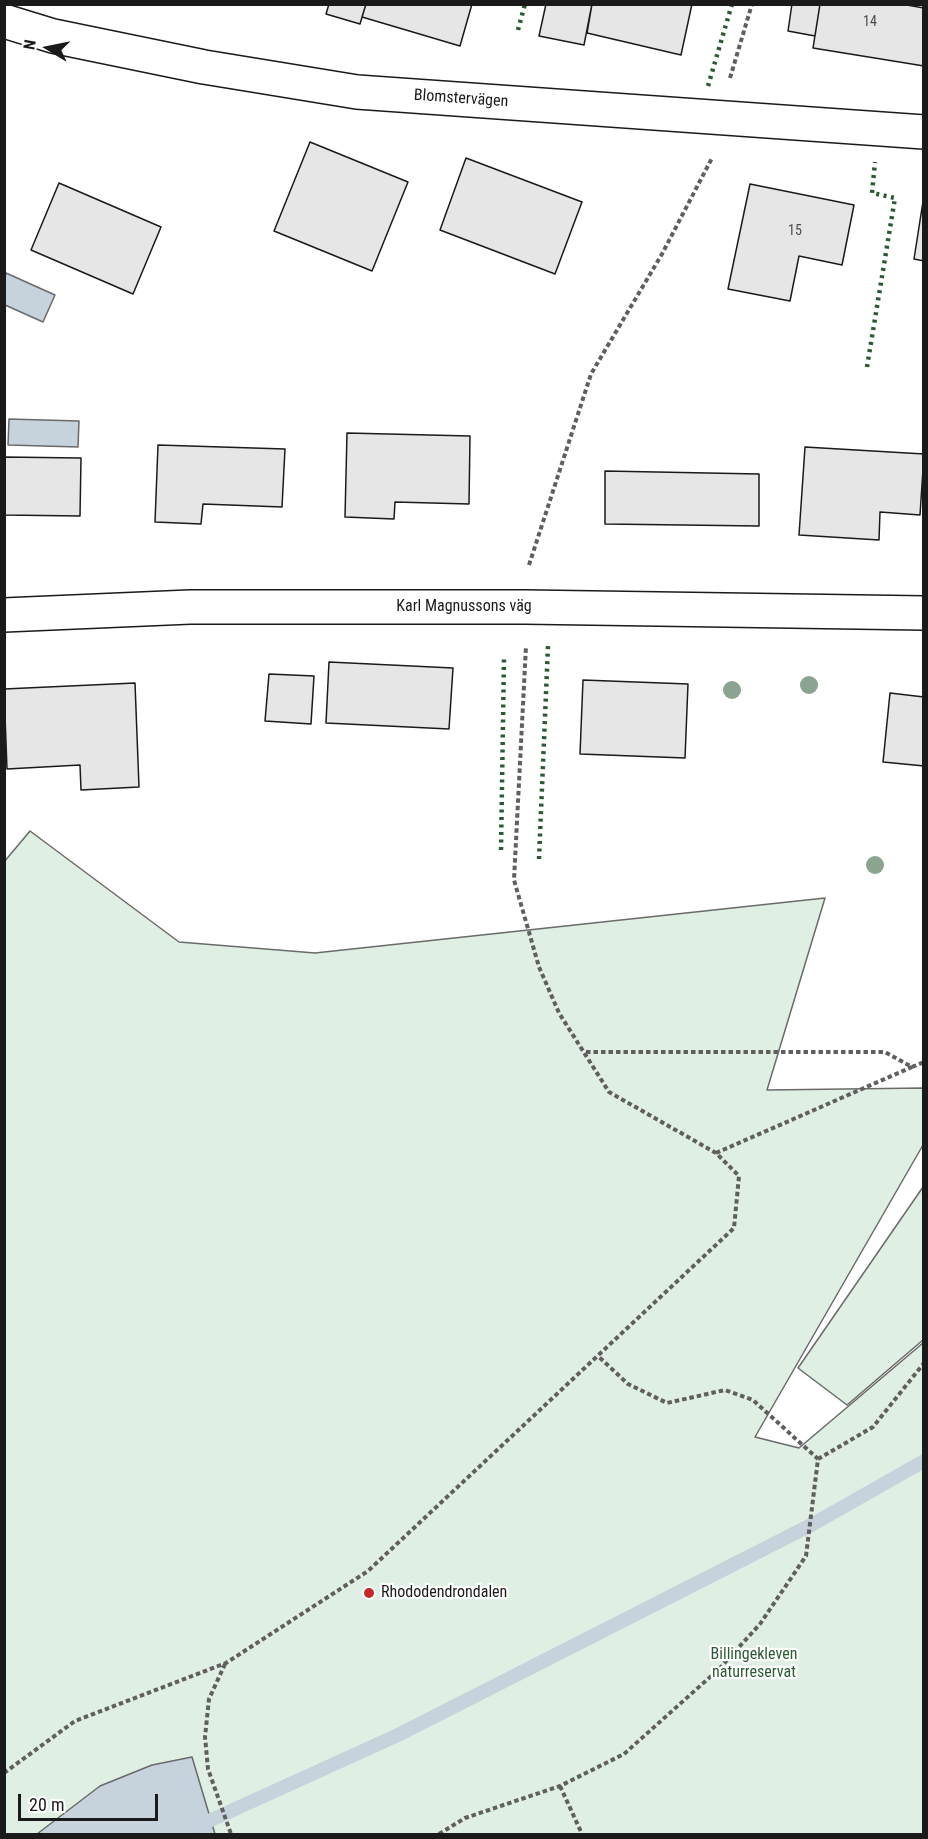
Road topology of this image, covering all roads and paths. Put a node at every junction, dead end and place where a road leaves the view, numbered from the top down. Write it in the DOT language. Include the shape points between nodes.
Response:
graph roads {
  1 [pos="752,4"];
  2 [pos="4,21"];
  3 [pos="729,80"];
  4 [pos="924,132"];
  5 [pos="713,157"];
  6 [pos="529,565"];
  7 [pos="924,613"];
  8 [pos="4,615"];
  9 [pos="526,637"];
  10 [pos="585,1052"];
  11 [pos="924,1062"];
  12 [pos="912,1067"];
  13 [pos="716,1153"];
  14 [pos="598,1356"];
  15 [pos="924,1364"];
  16 [pos="818,1459"];
  17 [pos="226,1664"];
  18 [pos="4,1773"];
  19 [pos="560,1786"];
  20 [pos="231,1834"];
  21 [pos="439,1834"];
  22 [pos="582,1834"];
  1 -- 3 [label="path"];
  2 -- 4 [label="street, Blomstervägen" via="53,36 204,67 357,92"];
  5 -- 6 [label="path" via="662,254 591,374"];
  7 -- 8 [label="street, Karl Magnussons väg" via="190,607"];
  9 -- 10 [label="path" via="514,880 539,967 559,1013"];
  10 -- 12 [label="path" via="885,1052"];
  10 -- 13 [label="path" via="609,1092"];
  11 -- 12 [label="path"];
  12 -- 13 [label="path"];
  13 -- 14 [label="path" via="740,1176 734,1228"];
  14 -- 16 [label="path" via="627,1384 667,1403 726,1390 753,1400"];
  14 -- 17 [label="path" via="368,1571"];
  15 -- 16 [label="path" via="873,1427"];
  16 -- 19 [label="path" via="806,1556 760,1624 719,1669 624,1754"];
  17 -- 18 [label="path" via="75,1720"];
  17 -- 20 [label="path" via="209,1699 206,1737 208,1769"];
  19 -- 21 [label="path" via="465,1818"];
  19 -- 22 [label="path"];
}
